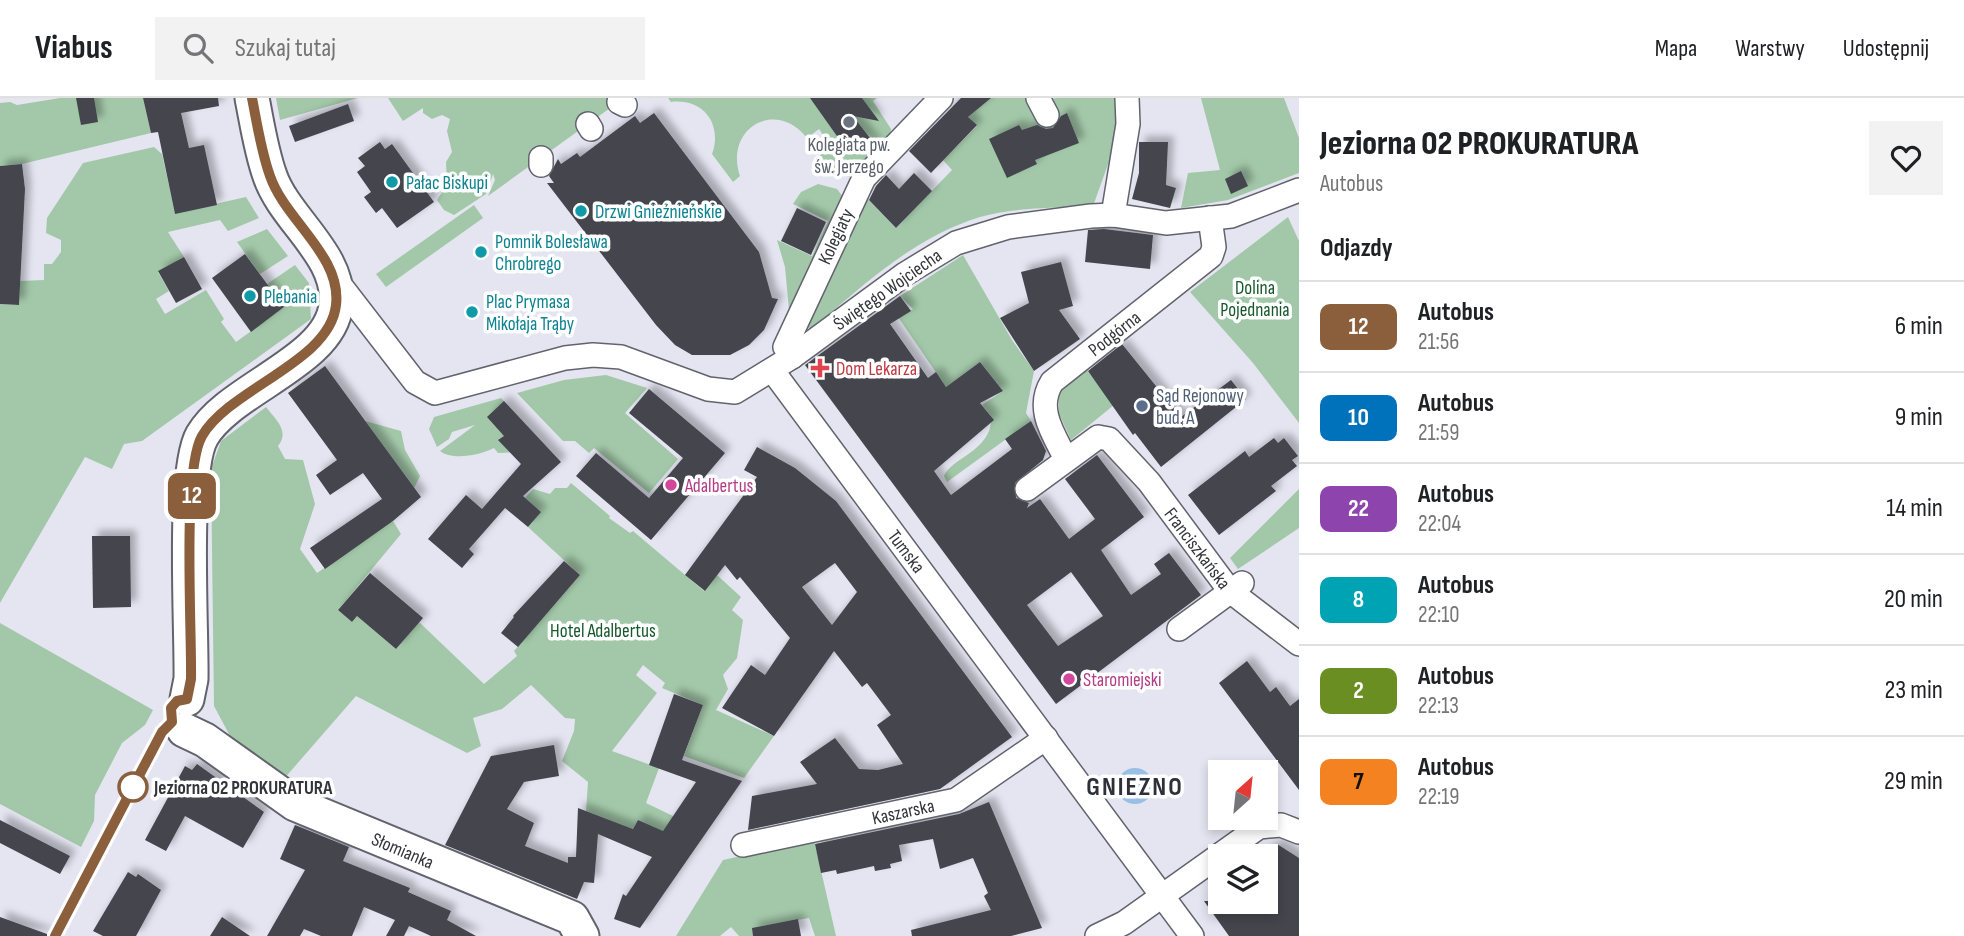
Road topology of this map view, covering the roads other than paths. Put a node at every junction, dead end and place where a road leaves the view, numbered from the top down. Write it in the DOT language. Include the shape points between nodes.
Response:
graph roads {
  1 [pos="252,98"];
  2 [pos="941,98"];
  3 [pos="1127,98"];
  4 [pos="1299,190"];
  5 [pos="1113,215"];
  6 [pos="1210,218"];
  7 [pos="334,277"];
  8 [pos="792,357"];
  9 [pos="772,370"];
  10 [pos="1066,459"];
  11 [pos="1027,489"];
  12 [pos="1236,587"];
  13 [pos="1179,629"];
  14 [pos="1299,644"];
  15 [pos="1044,735"];
  16 [pos="1297,830"];
  17 [pos="743,845"];
  18 [pos="1161,896"];
  19 [pos="582,936"];
  20 [pos="1097,936"];
  21 [pos="1192,936"];
  1 -- 7 [label="street" via="270,176"];
  2 -- 8 [label="street, Kolegiaty" via="864,177 785,347"];
  3 -- 5 [label="street" via="1128,124"];
  4 -- 6 [label="street, Świętego Wojciecha" via="1251,211"];
  5 -- 6 [label="street, Świętego Wojciecha" via="1166,223"];
  5 -- 8 [label="street, Świętego Wojciecha" via="1008,227 956,243 905,274"];
  6 -- 10 [label="street, Podgórna" via="1214,247 1210,256 1046,391 1045,416"];
  7 -- 9 [label="street, Świętego Wojciecha" via="415,382 435,393 565,358 593,355 621,357 708,389 735,392"];
  7 -- 19 [label="street, Słomianka" via="336,306 323,334 225,410 198,445 192,480 190,716 226,755 295,804 572,918"];
  8 -- 9 [label="street, Świętego Wojciecha"];
  9 -- 15 [label="street, Tumska"];
  10 -- 11 [label="street"];
  10 -- 12 [label="street, Franciszkańska" via="1098,437 1109,439"];
  12 -- 13 [label="street"];
  12 -- 14 [label="street, Franciszkańska"];
  15 -- 17 [label="street, Kaszarska" via="956,800"];
  15 -- 18 [label="street, Tumska"];
  16 -- 18 [label="street" via="1281,825 1259,827"];
  18 -- 20 [label="street"];
  18 -- 21 [label="street, Tumska"];
}
